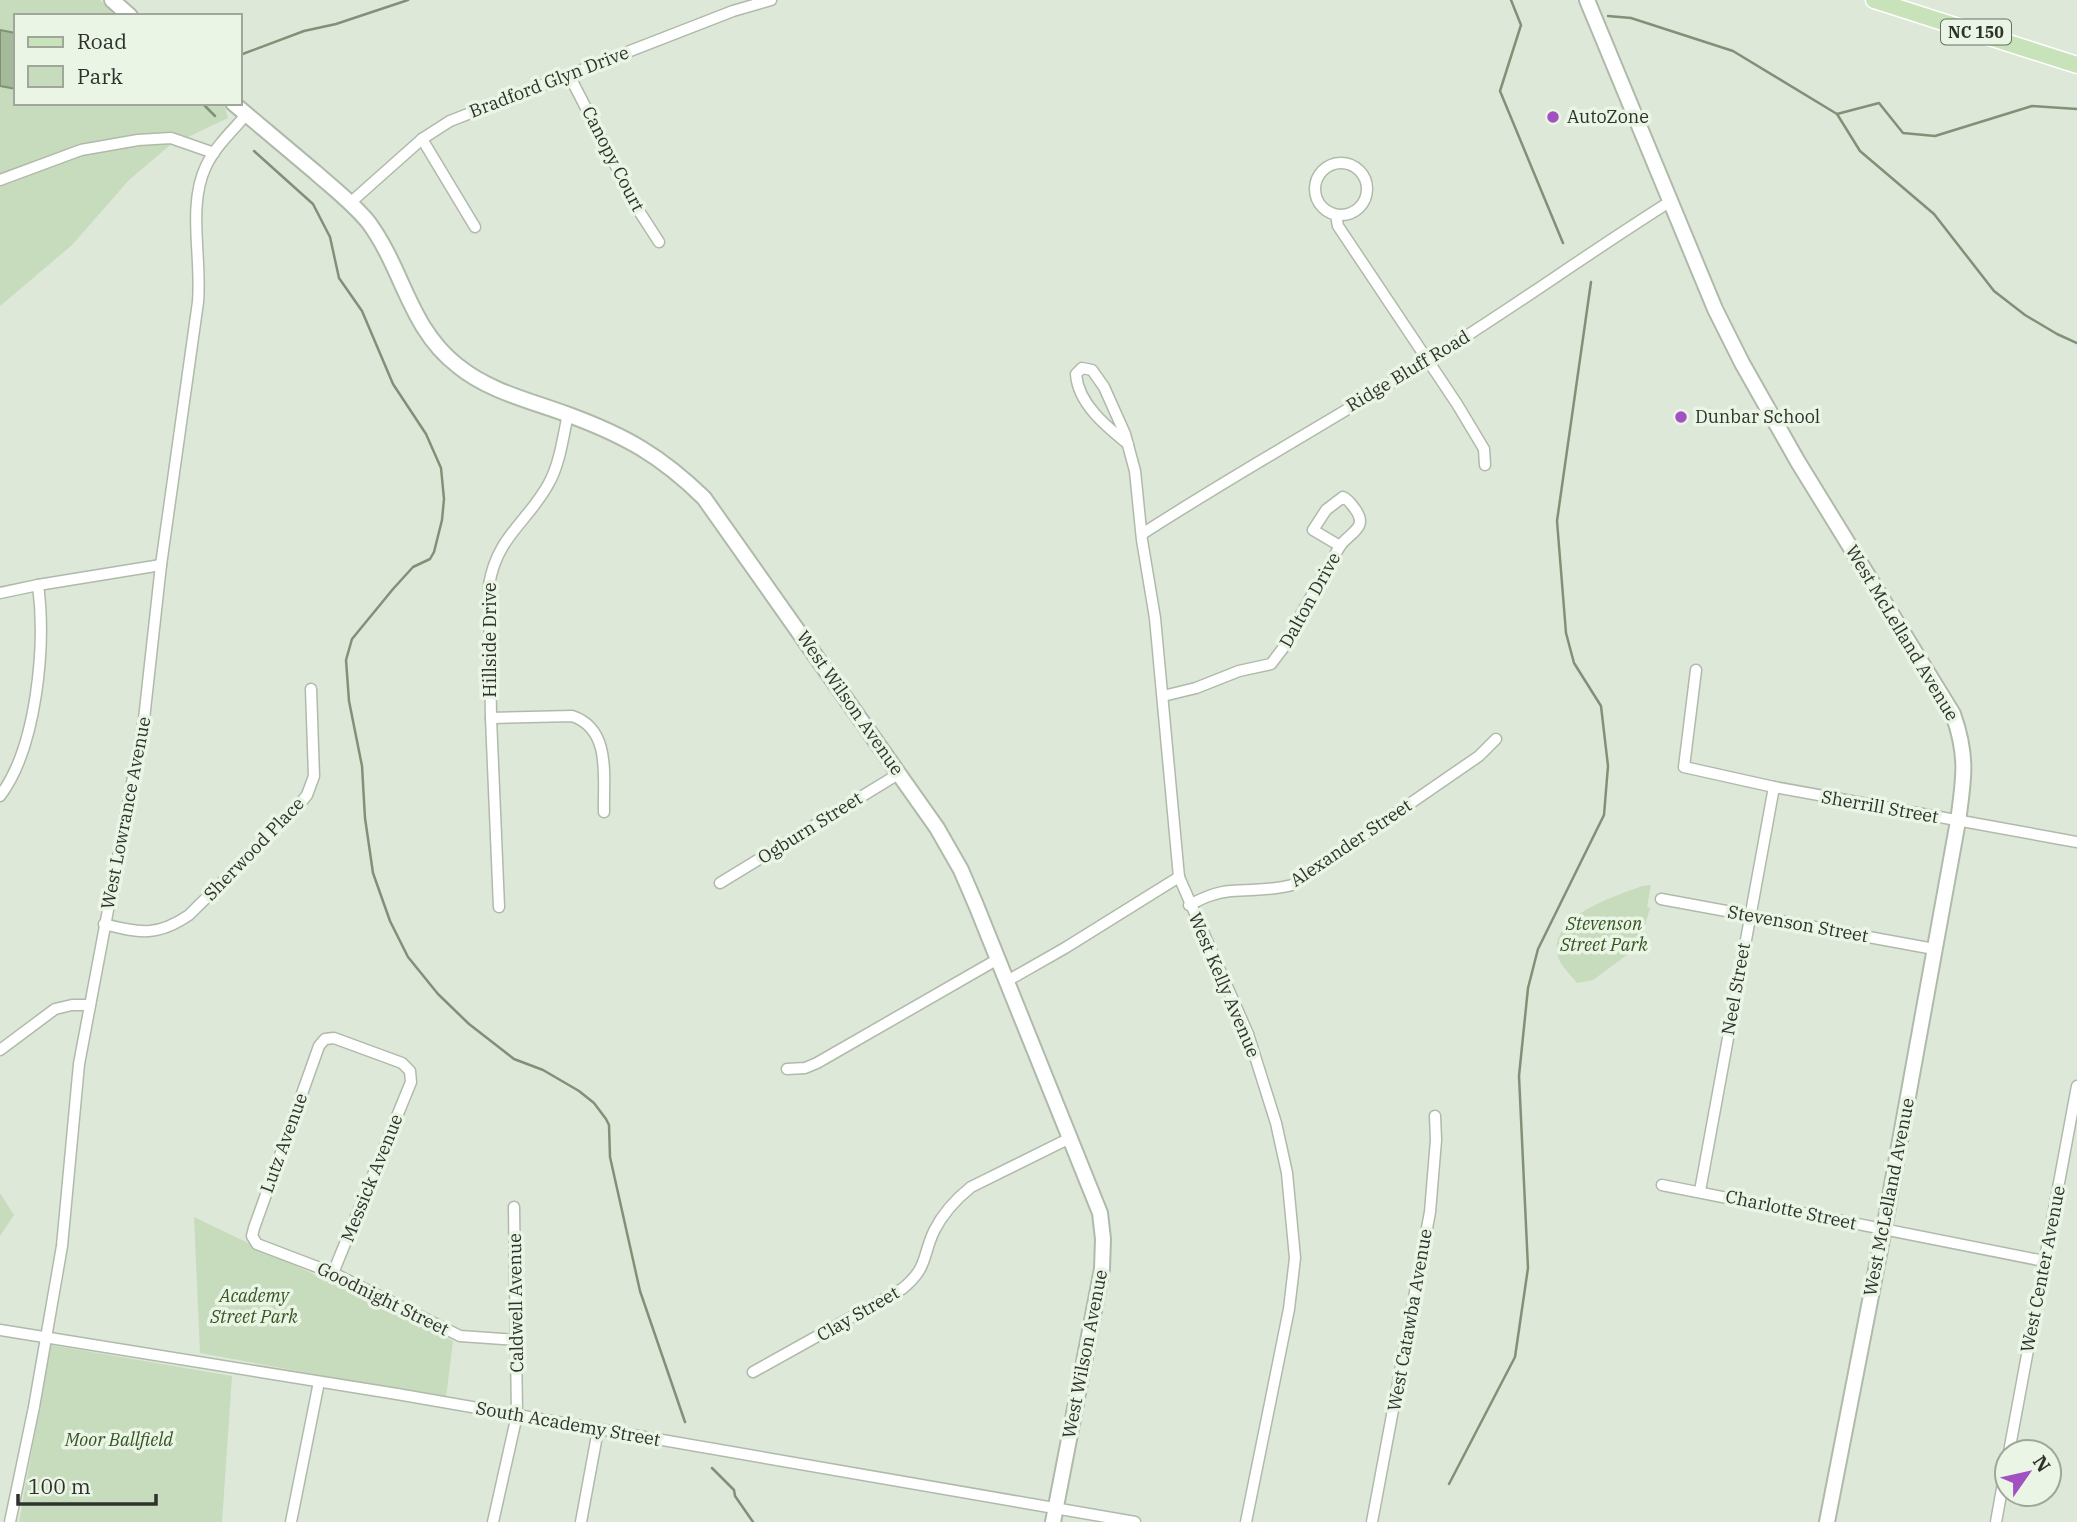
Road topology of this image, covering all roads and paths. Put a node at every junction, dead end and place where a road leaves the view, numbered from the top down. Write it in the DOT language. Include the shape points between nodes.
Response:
graph roads {
  1 [pos="112,0"];
  2 [pos="771,0"];
  3 [pos="1587,0"];
  4 [pos="1874,0"];
  5 [pos="128,14"];
  6 [pos="2077,65"];
  7 [pos="569,75"];
  8 [pos="235,105"];
  9 [pos="246,114"];
  10 [pos="422,139"];
  11 [pos="214,153"];
  12 [pos="0,180"];
  13 [pos="1671,201"];
  14 [pos="349,202"];
  15 [pos="1336,215"];
  16 [pos="475,227"];
  17 [pos="659,242"];
  18 [pos="1427,361"];
  19 [pos="568,415"];
  20 [pos="1128,444"];
  21 [pos="1485,465"];
  22 [pos="1142,534"];
  23 [pos="1340,546"];
  24 [pos="160,565"];
  25 [pos="38,586"];
  26 [pos="0,593"];
  27 [pos="1696,670"];
  28 [pos="311,689"];
  29 [pos="1163,696"];
  30 [pos="491,718"];
  31 [pos="1496,739"];
  32 [pos="900,773"];
  33 [pos="1774,787"];
  34 [pos="0,796"];
  35 [pos="604,812"];
  36 [pos="1958,821"];
  37 [pos="2077,842"];
  38 [pos="1179,877"];
  39 [pos="720,883"];
  40 [pos="1661,899"];
  41 [pos="1189,905"];
  42 [pos="499,907"];
  43 [pos="1749,915"];
  44 [pos="104,924"];
  45 [pos="1934,949"];
  46 [pos="998,959"];
  47 [pos="1007,981"];
  48 [pos="90,1006"];
  49 [pos="319,1046"];
  50 [pos="0,1050"];
  51 [pos="787,1069"];
  52 [pos="2077,1086"];
  53 [pos="1435,1116"];
  54 [pos="1070,1138"];
  55 [pos="1662,1185"];
  56 [pos="1700,1191"];
  57 [pos="514,1206"];
  58 [pos="1884,1229"];
  59 [pos="254,1240"];
  60 [pos="2044,1261"];
  61 [pos="333,1273"];
  62 [pos="0,1330"];
  63 [pos="46,1338"];
  64 [pos="517,1340"];
  65 [pos="753,1372"];
  66 [pos="319,1382"];
  67 [pos="517,1415"];
  68 [pos="598,1430"];
  69 [pos="2012,1438"];
  70 [pos="1054,1515"];
  71 [pos="10,1522"];
  72 [pos="291,1522"];
  73 [pos="493,1522"];
  74 [pos="581,1522"];
  75 [pos="1135,1522"];
  76 [pos="1245,1522"];
  77 [pos="1372,1522"];
  78 [pos="1827,1522"];
  1 -- 5 [label="street"];
  2 -- 7 [label="street, Bradford Glyn Drive"];
  3 -- 13 [label="street, West McLelland Avenue"];
  4 -- 6 [label="main road, NC 150"];
  7 -- 10 [label="street, Bradford Glyn Drive" via="464,115"];
  7 -- 17 [label="street, Canopy Court"];
  8 -- 9 [label="street, West Wilson Avenue"];
  9 -- 11 [label="street, West Lowrance Avenue"];
  9 -- 14 [label="street, West Wilson Avenue"];
  10 -- 14 [label="street, Bradford Glyn Drive"];
  10 -- 16 [label="street"];
  11 -- 12 [label="street" via="171,138 138,140 81,150"];
  11 -- 24 [label="street, West Lowrance Avenue" via="200,181 197,203 198,302"];
  13 -- 18 [label="street, Ridge Bluff Road"];
  13 -- 36 [label="street, West McLelland Avenue" via="1742,363 1954,714 1965,766"];
  14 -- 19 [label="street, West Wilson Avenue" via="382,242 415,316 439,350 476,379"];
  15 -- 15 [label="street" via="1356,211 1366,194 1362,174 1345,163 1325,167 1314,184 1319,204"];
  15 -- 18 [label="street" via="1338,226"];
  18 -- 21 [label="street" via="1484,449"];
  18 -- 22 [label="street, Ridge Bluff Road"];
  19 -- 30 [label="street, Hillside Drive" via="551,481 503,544 491,572"];
  19 -- 32 [label="street, West Wilson Avenue" via="644,448 704,498"];
  20 -- 20 [label="street, West Kelly Avenue" via="1100,379 1092,370 1082,368 1076,374 1084,398"];
  20 -- 22 [label="street, West Kelly Avenue"];
  22 -- 29 [label="street, West Kelly Avenue"];
  23 -- 23 [label="street, Dalton Drive" via="1313,530 1326,509 1343,496 1362,522"];
  23 -- 29 [label="street, Dalton Drive" via="1290,639 1271,664"];
  24 -- 25 [label="street"];
  24 -- 44 [label="street, West Lowrance Avenue" via="144,719"];
  25 -- 26 [label="street"];
  25 -- 34 [label="street" via="40,657 29,727"];
  27 -- 33 [label="street, Sherrill Street" via="1684,767"];
  28 -- 44 [label="street, Sherwood Place" via="314,776 295,811 172,927 151,933"];
  29 -- 38 [label="street, West Kelly Avenue"];
  30 -- 35 [label="street, Hillside Drive" via="583,719 602,746"];
  30 -- 42 [label="street, Hillside Drive"];
  31 -- 41 [label="street, Alexander Street" via="1479,756 1292,885 1209,895"];
  32 -- 39 [label="street, Ogburn Street"];
  32 -- 46 [label="street, West Wilson Avenue" via="961,870"];
  33 -- 36 [label="street, Sherrill Street"];
  33 -- 43 [label="street, Neel Street"];
  36 -- 37 [label="street, Sherrill Street"];
  36 -- 45 [label="street, West McLelland Avenue"];
  38 -- 41 [label="street, West Kelly Avenue"];
  38 -- 47 [label="street"];
  40 -- 43 [label="street, Stevenson Street"];
  41 -- 76 [label="street, West Kelly Avenue" via="1248,1034 1276,1123 1294,1240 1289,1309"];
  43 -- 45 [label="street, Stevenson Street"];
  43 -- 56 [label="street, Neel Street"];
  44 -- 48 [label="street, West Lowrance Avenue"];
  45 -- 58 [label="street, West McLelland Avenue"];
  46 -- 47 [label="street, West Wilson Avenue"];
  46 -- 51 [label="street" via="817,1063"];
  47 -- 54 [label="street, West Wilson Avenue"];
  48 -- 50 [label="street" via="72,1004 55,1009"];
  48 -- 63 [label="street, West Lowrance Avenue" via="79,1064 62,1246"];
  49 -- 59 [label="street, Lutz Avenue" via="254,1228"];
  49 -- 61 [label="street, Messick Avenue" via="334,1038 402,1063 410,1071 411,1083"];
  52 -- 60 [label="street, West Center Avenue"];
  53 -- 77 [label="street, West Catawba Avenue" via="1430,1212"];
  54 -- 65 [label="street, Clay Street" via="959,1196 934,1231 921,1271 902,1289"];
  54 -- 70 [label="street, West Wilson Avenue" via="1100,1213 1102,1269"];
  55 -- 56 [label="street, Charlotte Street"];
  56 -- 58 [label="street, Charlotte Street"];
  57 -- 64 [label="street, Caldwell Avenue"];
  58 -- 60 [label="street, Charlotte Street"];
  58 -- 78 [label="street, West McLelland Avenue"];
  59 -- 61 [label="street, Goodnight Street"];
  60 -- 69 [label="street, West Center Avenue"];
  61 -- 64 [label="street, Goodnight Street" via="460,1336"];
  62 -- 63 [label="street, South Academy Street"];
  63 -- 66 [label="street, South Academy Street"];
  63 -- 71 [label="street, West Lowrance Avenue"];
  64 -- 67 [label="street, Caldwell Avenue"];
  66 -- 67 [label="street, South Academy Street"];
  66 -- 72 [label="street"];
  67 -- 68 [label="street, South Academy Street"];
  67 -- 73 [label="street, Caldwell Avenue"];
  68 -- 70 [label="street, South Academy Street"];
  68 -- 74 [label="street"];
  70 -- 75 [label="street, South Academy Street"];
}
